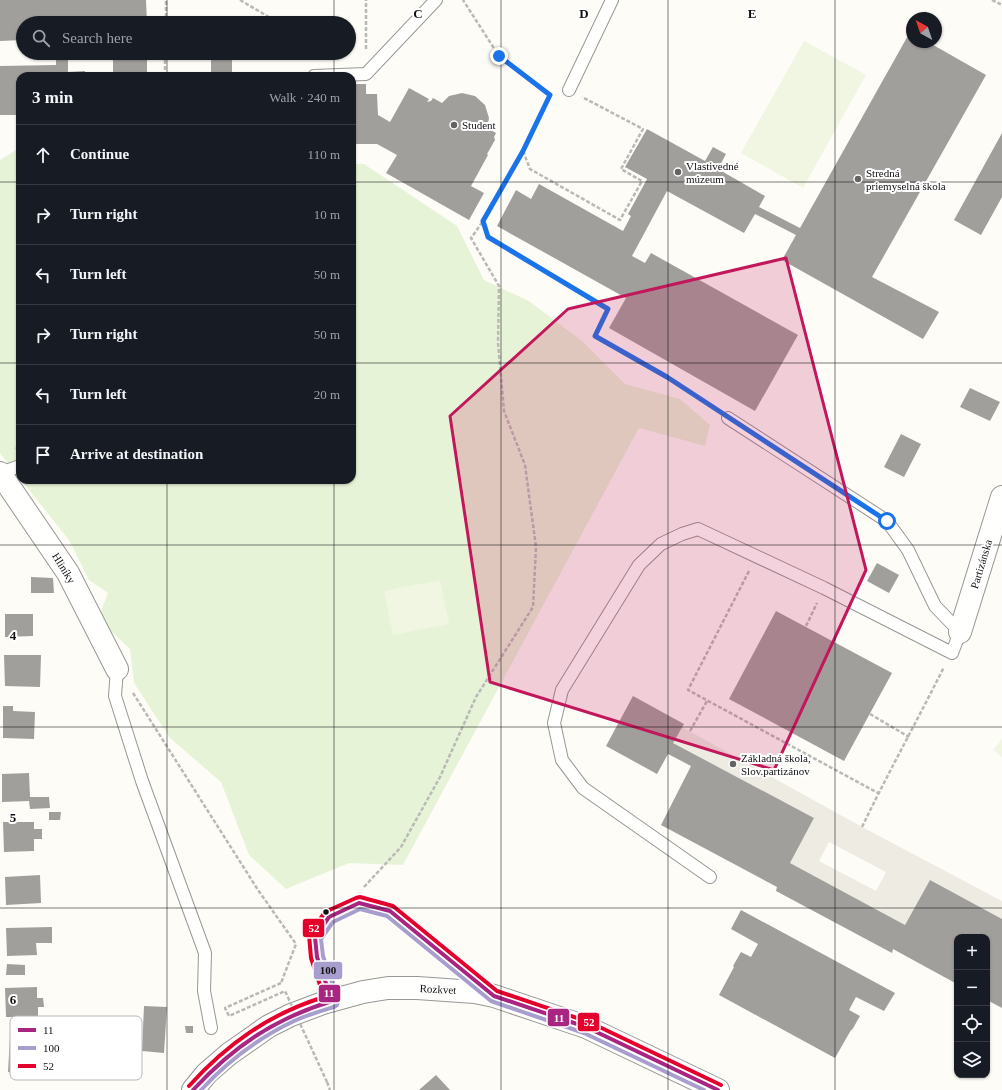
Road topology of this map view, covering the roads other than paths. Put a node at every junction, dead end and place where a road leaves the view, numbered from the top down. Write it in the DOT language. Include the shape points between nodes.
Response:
graph roads {
  1 [pos="436,0"];
  2 [pos="612,0"];
  3 [pos="356,74"];
  4 [pos="569,90"];
  5 [pos="728,418"];
  6 [pos="16,468"];
  7 [pos="0,474"];
  8 [pos="1002,497"];
  9 [pos="960,632"];
  10 [pos="117,669"];
  11 [pos="710,878"];
  12 [pos="494,996"];
  13 [pos="328,1002"];
  14 [pos="211,1028"];
  15 [pos="193,1090"];
  16 [pos="718,1090"];
  1 -- 3 [label="lane" via="366,74"];
  2 -- 4 [label="lane"];
  5 -- 9 [label="lane" via="887,521 908,550 935,606"];
  6 -- 7 [label="lane"];
  7 -- 10 [label="street, Hliníky" via="68,573"];
  8 -- 9 [label="street, Partizánska"];
  9 -- 11 [label="lane" via="952,653 824,588 698,529 661,544 639,565 562,690 554,723 562,760 583,788"];
  10 -- 14 [label="lane" via="115,696 142,781 205,954 204,991"];
  12 -- 13 [label="street, Rozkvet" via="447,989 388,988"];
  12 -- 13 [label="lane" via="390,911 359,903 329,917 315,937"];
  12 -- 16 [label="street, Rozkvet" via="586,1027"];
  13 -- 15 [label="street, Rozkvet" via="269,1026 229,1054"];
}
